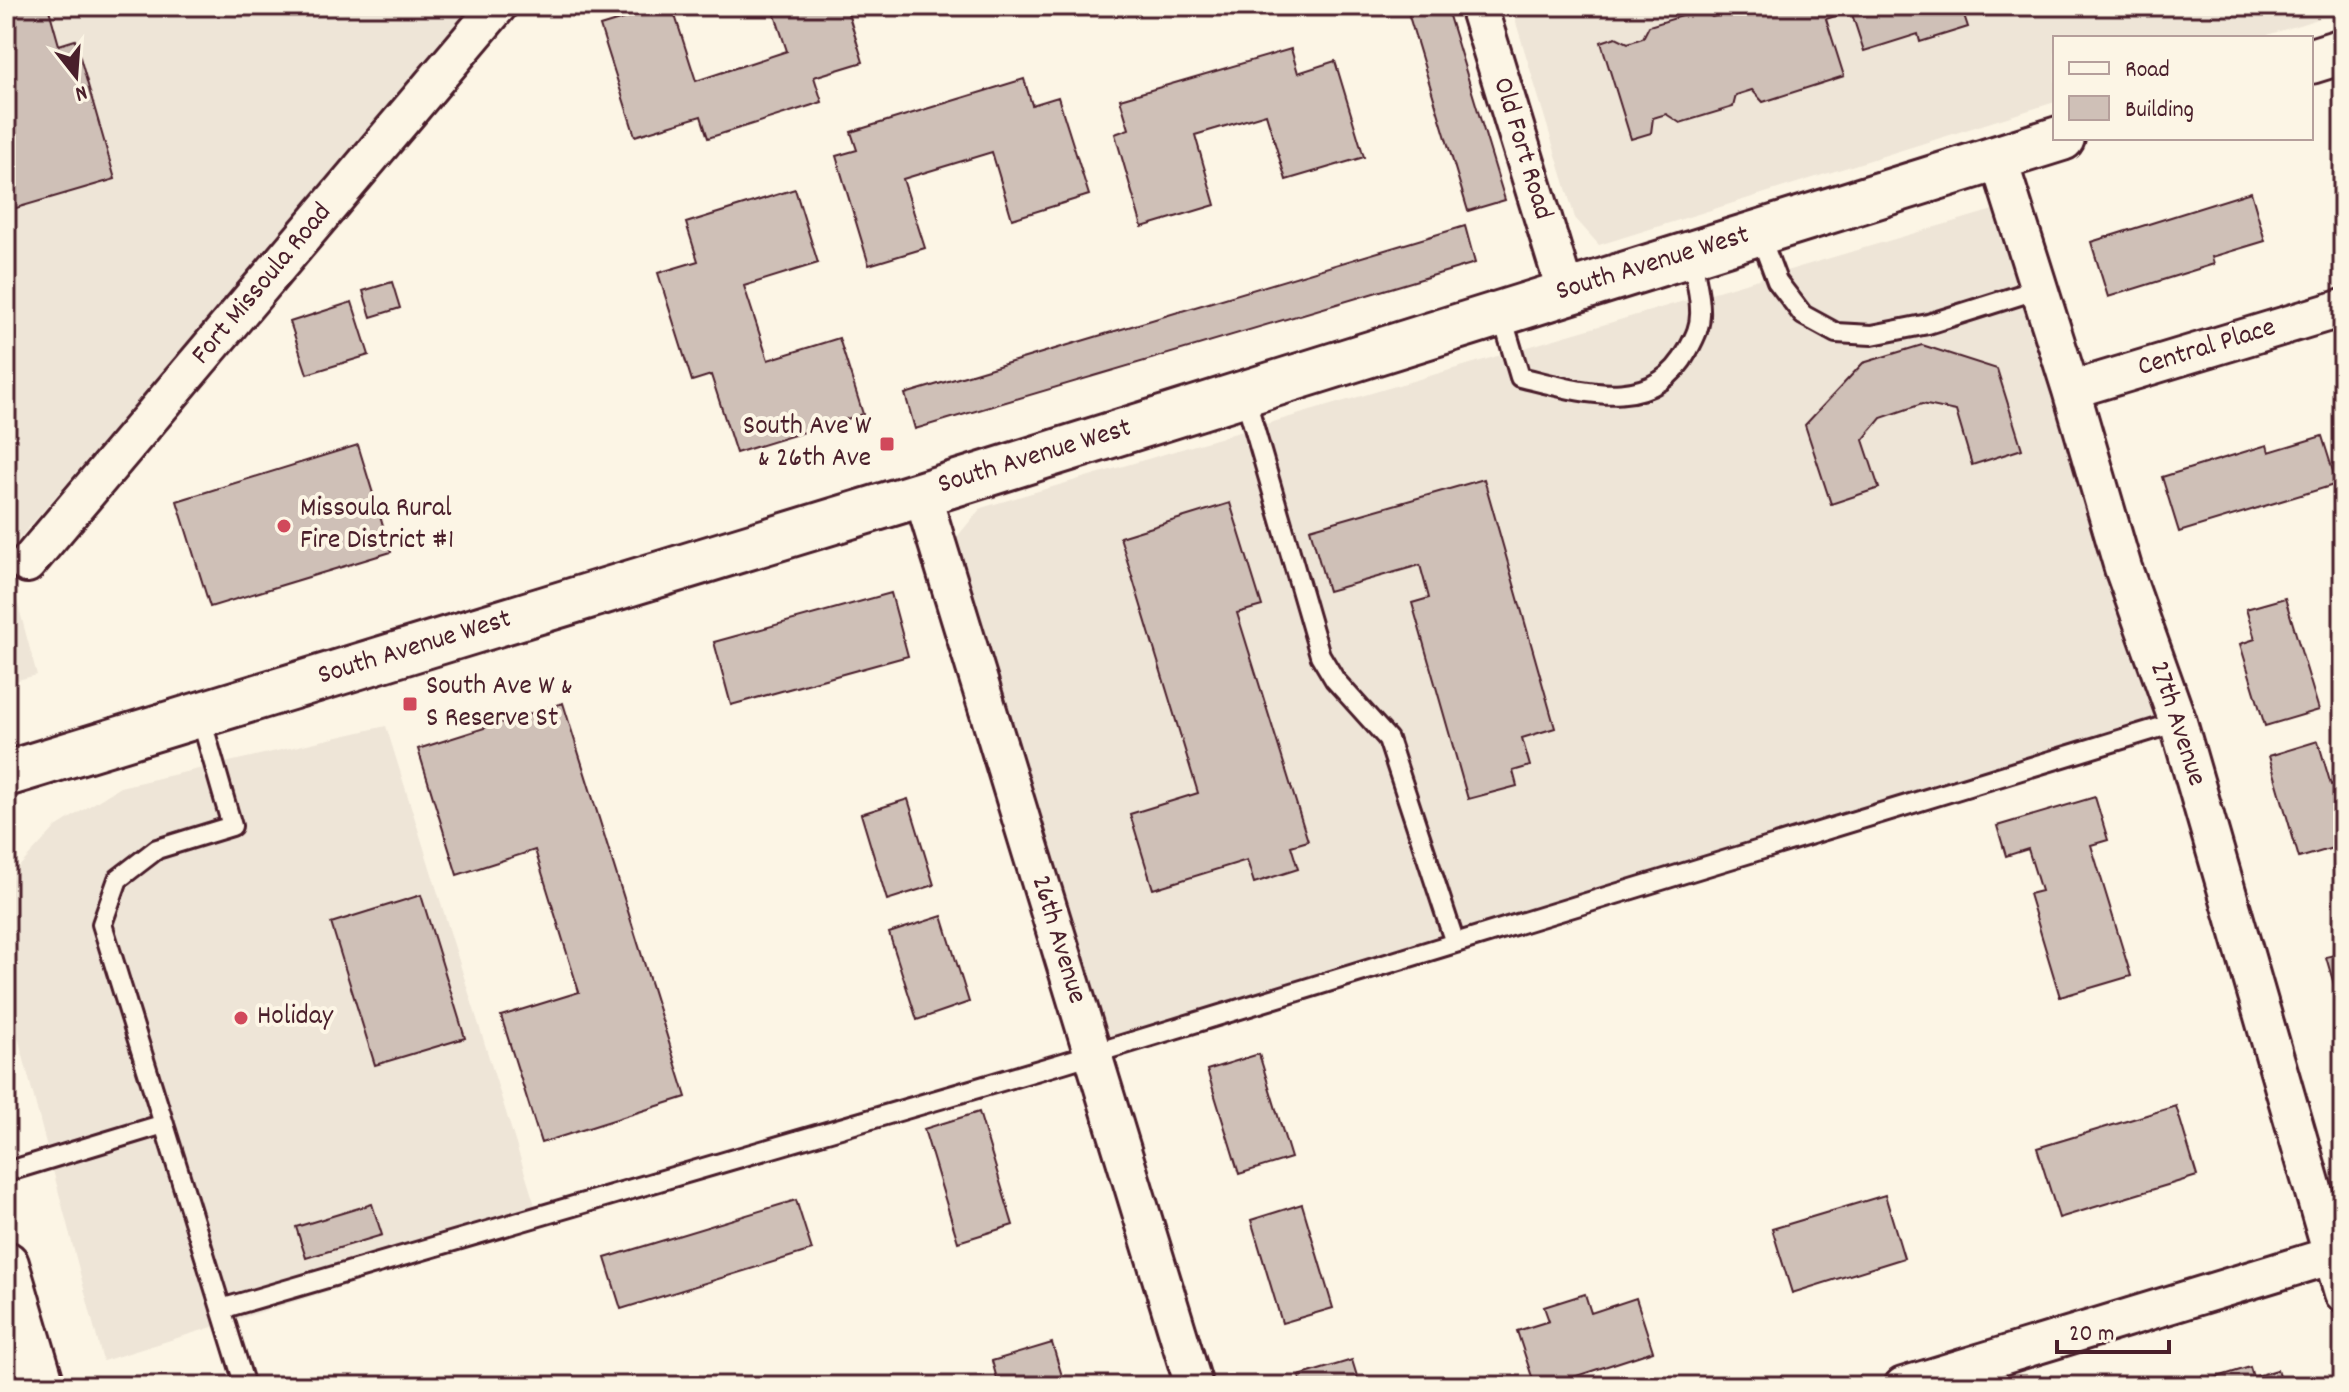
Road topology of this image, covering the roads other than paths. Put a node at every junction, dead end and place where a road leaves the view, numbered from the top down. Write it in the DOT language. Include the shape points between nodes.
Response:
graph roads {
  1 [pos="498,6"];
  2 [pos="1478,6"];
  3 [pos="2343,51"];
  4 [pos="2313,60"];
  5 [pos="2056,140"];
  6 [pos="1998,158"];
  7 [pos="1759,232"];
  8 [pos="1691,254"];
  9 [pos="2039,289"];
  10 [pos="1566,293"];
  11 [pos="2343,308"];
  12 [pos="1501,313"];
  13 [pos="2071,390"];
  14 [pos="1244,393"];
  15 [pos="922,494"];
  16 [pos="27,564"];
  17 [pos="200,715"];
  18 [pos="2178,722"];
  19 [pos="6,774"];
  20 [pos="1455,943"];
  21 [pos="1092,1054"];
  22 [pos="164,1124"];
  23 [pos="6,1172"];
  24 [pos="2337,1253"];
  25 [pos="6,1264"];
  26 [pos="2343,1293"];
  27 [pos="221,1309"];
  28 [pos="42,1386"];
  29 [pos="245,1386"];
  30 [pos="1194,1386"];
  31 [pos="1903,1386"];
  1 -- 16 [label="street, Fort Missoula Road"];
  2 -- 10 [label="street, Old Fort Road"];
  3 -- 4 [label="main road"];
  5 -- 6 [label="main road, South Avenue West"];
  6 -- 7 [label="main road, South Avenue West"];
  6 -- 9 [label="street, 27th Avenue"];
  7 -- 8 [label="main road, South Avenue West"];
  7 -- 9 [label="lane" via="1777,281 1803,315 1836,333 1872,335 1928,324"];
  8 -- 10 [label="main road, South Avenue West"];
  8 -- 12 [label="lane" via="1701,308 1699,330 1663,383 1603,394 1520,377"];
  9 -- 13 [label="street, 27th Avenue"];
  10 -- 12 [label="main road, South Avenue West"];
  11 -- 13 [label="street, Central Place"];
  12 -- 14 [label="main road, South Avenue West"];
  13 -- 18 [label="street, 27th Avenue" via="2123,568"];
  14 -- 15 [label="main road, South Avenue West"];
  14 -- 20 [label="lane" via="1320,655 1335,680 1388,739"];
  15 -- 17 [label="main road, South Avenue West"];
  15 -- 21 [label="street, 26th Avenue"];
  17 -- 19 [label="main road, South Avenue West"];
  17 -- 22 [label="lane" via="232,826 157,849 118,879 102,924"];
  18 -- 20 [label="lane"];
  18 -- 24 [label="street, 27th Avenue"];
  20 -- 21 [label="lane"];
  21 -- 27 [label="lane"];
  21 -- 30 [label="street, 26th Avenue"];
  22 -- 23 [label="lane"];
  22 -- 27 [label="lane"];
  24 -- 26 [label="street, 27th Avenue"];
  24 -- 31 [label="street"];
  25 -- 28 [label="main road"];
  27 -- 29 [label="lane"];
}
